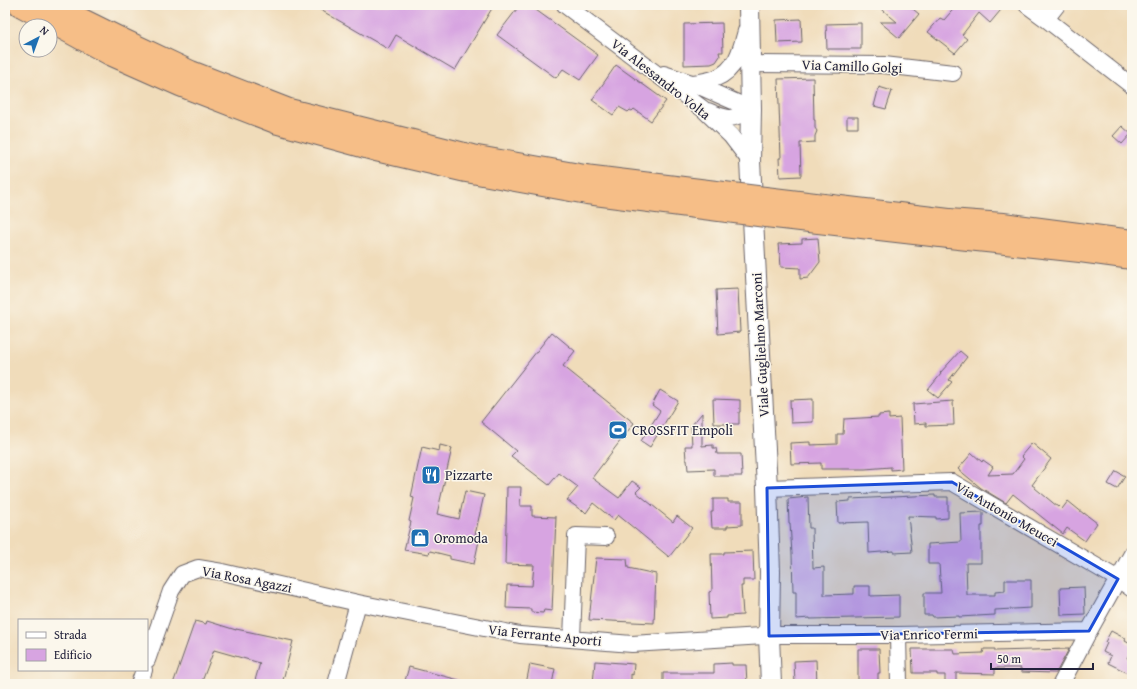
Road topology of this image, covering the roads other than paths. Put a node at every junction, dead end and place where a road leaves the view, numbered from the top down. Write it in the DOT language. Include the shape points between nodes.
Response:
graph roads {
  1 [pos="20,5"];
  2 [pos="52,5"];
  3 [pos="564,5"];
  4 [pos="1027,5"];
  5 [pos="1057,5"];
  6 [pos="5,9"];
  7 [pos="750,10"];
  8 [pos="20,18"];
  9 [pos="1046,18"];
  10 [pos="58,35"];
  11 [pos="110,54"];
  12 [pos="751,64"];
  13 [pos="650,68"];
  14 [pos="953,73"];
  15 [pos="692,83"];
  16 [pos="1132,86"];
  17 [pos="703,109"];
  18 [pos="751,109"];
  19 [pos="750,161"];
  20 [pos="586,184"];
  21 [pos="949,228"];
  22 [pos="1132,241"];
  23 [pos="1132,258"];
  24 [pos="767,488"];
  25 [pos="606,537"];
  26 [pos="1132,554"];
  27 [pos="1118,579"];
  28 [pos="1132,589"];
  29 [pos="358,603"];
  30 [pos="1089,631"];
  31 [pos="898,635"];
  32 [pos="770,636"];
  33 [pos="572,640"];
  34 [pos="148,657"];
  35 [pos="144,671"];
  36 [pos="139,684"];
  37 [pos="336,684"];
  38 [pos="771,684"];
  39 [pos="899,684"];
  40 [pos="1061,684"];
  1 -- 11 [label="highway"];
  2 -- 20 [label="highway" via="191,72 289,110"];
  3 -- 13 [label="street, Via Alessandro Volta"];
  4 -- 9 [label="street"];
  5 -- 9 [label="street"];
  6 -- 8 [label="highway"];
  7 -- 12 [label="street, Viale Guglielmo Marconi"];
  7 -- 15 [label="street" via="740,52 731,67 716,78"];
  9 -- 16 [label="street"];
  10 -- 11 [label="highway"];
  11 -- 20 [label="highway" via="180,85 285,125 376,150 466,171"];
  12 -- 14 [label="street, Via Camillo Golgi" via="884,65"];
  12 -- 18 [label="street, Viale Guglielmo Marconi"];
  13 -- 15 [label="street"];
  13 -- 17 [label="street, Via Alessandro Volta"];
  15 -- 18 [label="street"];
  17 -- 18 [label="street" via="724,118 742,115"];
  17 -- 19 [label="street, Via Alessandro Volta" via="731,136"];
  18 -- 19 [label="street, Viale Guglielmo Marconi"];
  19 -- 24 [label="street, Viale Guglielmo Marconi"];
  20 -- 21 [label="highway, bridge" via="765,198"];
  21 -- 22 [label="highway" via="1002,224"];
  21 -- 23 [label="highway"];
  24 -- 27 [label="street, Via Antonio Meucci" via="952,482"];
  24 -- 32 [label="street, Viale Guglielmo Marconi"];
  25 -- 33 [label="street" via="576,536"];
  26 -- 27 [label="street"];
  27 -- 28 [label="street, Via Antonio Meucci"];
  27 -- 30 [label="street"];
  29 -- 33 [label="street, Via Ferrante Aporti" via="520,635"];
  29 -- 34 [label="street, Via Rosa Agazzi" via="198,568 182,574 171,591"];
  29 -- 37 [label="street"];
  30 -- 31 [label="street, Via Enrico Fermi"];
  30 -- 40 [label="street"];
  31 -- 32 [label="street, Via Enrico Fermi"];
  31 -- 39 [label="street"];
  32 -- 33 [label="street, Via Ferrante Aporti" via="632,644"];
  32 -- 38 [label="street, Viale Guglielmo Marconi"];
  35 -- 36 [label="street"];
}
